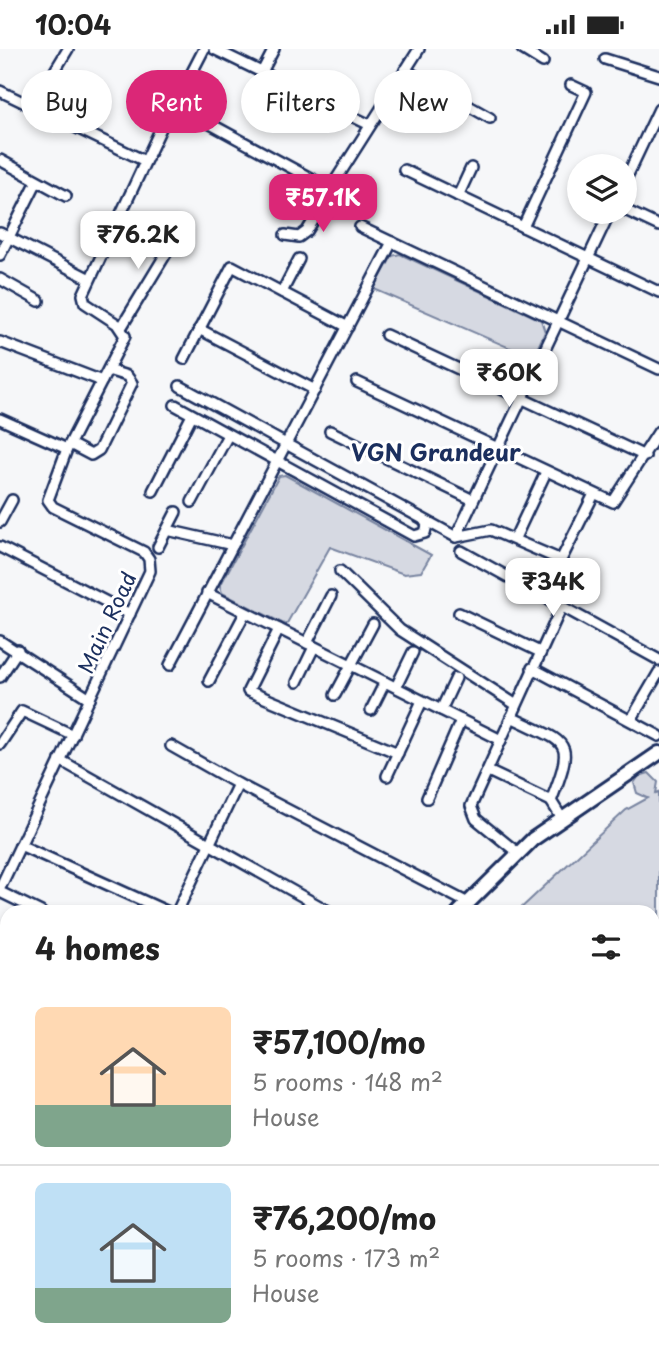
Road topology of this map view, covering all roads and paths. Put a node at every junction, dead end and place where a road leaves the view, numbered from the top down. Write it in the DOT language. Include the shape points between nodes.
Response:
graph roads {
  1 [pos="68,49"];
  2 [pos="204,49"];
  3 [pos="214,49"];
  4 [pos="274,49"];
  5 [pos="419,49"];
  6 [pos="522,49"];
  7 [pos="605,59"];
  8 [pos="542,62"];
  9 [pos="55,70"];
  10 [pos="193,70"];
  11 [pos="257,70"];
  12 [pos="262,70"];
  13 [pos="405,70"];
  14 [pos="659,76"];
  15 [pos="571,85"];
  16 [pos="0,91"];
  17 [pos="21,101"];
  18 [pos="472,108"];
  19 [pos="659,109"];
  20 [pos="490,118"];
  21 [pos="374,119"];
  22 [pos="360,120"];
  23 [pos="370,125"];
  24 [pos="87,133"];
  25 [pos="159,133"];
  26 [pos="227,133"];
  27 [pos="637,156"];
  28 [pos="0,160"];
  29 [pos="143,160"];
  30 [pos="471,168"];
  31 [pos="404,170"];
  32 [pos="37,181"];
  33 [pos="336,184"];
  34 [pos="65,196"];
  35 [pos="458,196"];
  36 [pos="637,216"];
  37 [pos="604,224"];
  38 [pos="659,226"];
  39 [pos="360,227"];
  40 [pos="523,227"];
  41 [pos="181,229"];
  42 [pos="4,235"];
  43 [pos="285,235"];
  44 [pos="392,242"];
  45 [pos="0,255"];
  46 [pos="588,258"];
  47 [pos="299,259"];
  48 [pos="88,278"];
  49 [pos="0,279"];
  50 [pos="282,292"];
  51 [pos="659,292"];
  52 [pos="39,301"];
  53 [pos="558,321"];
  54 [pos="348,327"];
  55 [pos="121,328"];
  56 [pos="199,329"];
  57 [pos="386,335"];
  58 [pos="0,342"];
  59 [pos="184,359"];
  60 [pos="659,369"];
  61 [pos="108,370"];
  62 [pos="102,381"];
  63 [pos="357,383"];
  64 [pos="180,386"];
  65 [pos="315,390"];
  66 [pos="522,398"];
  67 [pos="174,405"];
  68 [pos="192,415"];
  69 [pos="0,419"];
  70 [pos="330,431"];
  71 [pos="659,431"];
  72 [pos="228,435"];
  73 [pos="286,444"];
  74 [pos="68,446"];
  75 [pos="497,450"];
  76 [pos="645,456"];
  77 [pos="277,461"];
  78 [pos="546,472"];
  79 [pos="153,491"];
  80 [pos="594,494"];
  81 [pos="12,500"];
  82 [pos="473,500"];
  83 [pos="192,502"];
  84 [pos="176,512"];
  85 [pos="420,517"];
  86 [pos="0,522"];
  87 [pos="167,530"];
  88 [pos="456,537"];
  89 [pos="515,538"];
  90 [pos="233,545"];
  91 [pos="0,547"];
  92 [pos="158,547"];
  93 [pos="461,551"];
  94 [pos="340,571"];
  95 [pos="207,593"];
  96 [pos="331,596"];
  97 [pos="562,606"];
  98 [pos="245,613"];
  99 [pos="459,613"];
  100 [pos="130,614"];
  101 [pos="373,624"];
  102 [pos="279,629"];
  103 [pos="0,641"];
  104 [pos="311,645"];
  105 [pos="18,650"];
  106 [pos="413,652"];
  107 [pos="540,652"];
  108 [pos="659,660"];
  109 [pos="170,665"];
  110 [pos="351,665"];
  111 [pos="532,668"];
  112 [pos="659,672"];
  113 [pos="0,677"];
  114 [pos="456,678"];
  115 [pos="209,681"];
  116 [pos="297,682"];
  117 [pos="385,682"];
  118 [pos="396,687"];
  119 [pos="335,695"];
  120 [pos="90,699"];
  121 [pos="422,701"];
  122 [pos="515,704"];
  123 [pos="371,710"];
  124 [pos="441,710"];
  125 [pos="510,717"];
  126 [pos="461,720"];
  127 [pos="631,720"];
  128 [pos="73,735"];
  129 [pos="659,736"];
  130 [pos="501,740"];
  131 [pos="0,744"];
  132 [pos="171,746"];
  133 [pos="398,753"];
  134 [pos="659,753"];
  135 [pos="60,760"];
  136 [pos="488,771"];
  137 [pos="387,776"];
  138 [pos="238,784"];
  139 [pos="426,798"];
  140 [pos="551,801"];
  141 [pos="561,817"];
  142 [pos="20,845"];
  143 [pos="211,845"];
  144 [pos="518,853"];
  145 [pos="0,890"];
  146 [pos="28,905"];
  147 [pos="153,905"];
  148 [pos="181,905"];
  149 [pos="318,905"];
  150 [pos="460,905"];
  151 [pos="466,905"];
  1 -- 9 [label="street"];
  2 -- 10 [label="street"];
  3 -- 11 [label="street"];
  4 -- 12 [label="street"];
  5 -- 13 [label="street"];
  6 -- 8 [label="street"];
  7 -- 14 [label="street"];
  15 -- 40 [label="street" via="586,92"];
  16 -- 17 [label="street"];
  18 -- 20 [label="street"];
  19 -- 27 [label="street"];
  21 -- 23 [label="street"];
  22 -- 23 [label="street"];
  23 -- 33 [label="street"];
  24 -- 29 [label="street"];
  25 -- 29 [label="street"];
  26 -- 33 [label="street" via="323,185"];
  28 -- 32 [label="street"];
  29 -- 48 [label="street"];
  30 -- 35 [label="street"];
  31 -- 35 [label="street"];
  32 -- 34 [label="street"];
  32 -- 42 [label="street"];
  33 -- 43 [label="street" via="307,232 299,237"];
  35 -- 40 [label="street"];
  36 -- 38 [label="street"];
  37 -- 46 [label="street"];
  39 -- 44 [label="street"];
  40 -- 46 [label="street"];
  41 -- 55 [label="street"];
  42 -- 45 [label="street"];
  42 -- 48 [label="street"];
  44 -- 53 [label="street"];
  44 -- 54 [label="street"];
  46 -- 51 [label="street"];
  46 -- 53 [label="street"];
  47 -- 50 [label="street"];
  48 -- 55 [label="street" via="85,303"];
  49 -- 52 [label="street"];
  50 -- 54 [label="street"];
  50 -- 56 [label="street" via="232,266"];
  53 -- 60 [label="street"];
  53 -- 66 [label="street"];
  54 -- 65 [label="street"];
  55 -- 61 [label="street, Main Road" via="125,336"];
  56 -- 59 [label="street"];
  56 -- 65 [label="street"];
  57 -- 66 [label="street"];
  58 -- 62 [label="street"];
  61 -- 62 [label="street, Main Road"];
  61 -- 74 [label="street" via="127,376 132,383 99,450 91,455"];
  62 -- 74 [label="street, Main Road"];
  63 -- 75 [label="street"];
  64 -- 73 [label="street"];
  65 -- 73 [label="street"];
  66 -- 75 [label="street"];
  66 -- 76 [label="street"];
  67 -- 68 [label="street"];
  68 -- 72 [label="street"];
  68 -- 79 [label="street"];
  69 -- 74 [label="street"];
  70 -- 82 [label="street"];
  71 -- 76 [label="street"];
  72 -- 77 [label="street"];
  72 -- 83 [label="street"];
  73 -- 77 [label="street"];
  73 -- 85 [label="street"];
  74 -- 100 [label="street, Main Road" via="48,496 53,507 144,552 149,559 150,571"];
  75 -- 78 [label="street"];
  75 -- 82 [label="street"];
  76 -- 80 [label="street" via="613,502"];
  77 -- 85 [label="street" via="414,536 427,529"];
  77 -- 90 [label="street"];
  78 -- 80 [label="street"];
  78 -- 89 [label="street"];
  80 -- 89 [label="street" via="561,560"];
  81 -- 86 [label="street"];
  82 -- 88 [label="street"];
  84 -- 87 [label="street"];
  85 -- 88 [label="street"];
  87 -- 90 [label="street"];
  87 -- 92 [label="street"];
  88 -- 89 [label="street" via="491,530"];
  90 -- 95 [label="street"];
  91 -- 100 [label="street"];
  93 -- 97 [label="street"];
  94 -- 122 [label="street" via="400,630"];
  95 -- 98 [label="street"];
  95 -- 109 [label="street"];
  96 -- 104 [label="street"];
  97 -- 107 [label="street"];
  97 -- 108 [label="street"];
  98 -- 102 [label="street"];
  98 -- 115 [label="street"];
  99 -- 107 [label="street"];
  100 -- 120 [label="street, Main Road"];
  101 -- 110 [label="street"];
  102 -- 104 [label="street"];
  102 -- 133 [label="street" via="248,691"];
  103 -- 105 [label="street"];
  104 -- 110 [label="street"];
  104 -- 116 [label="street"];
  105 -- 113 [label="street"];
  105 -- 120 [label="street"];
  106 -- 118 [label="street"];
  107 -- 111 [label="street"];
  110 -- 117 [label="street"];
  110 -- 119 [label="street"];
  111 -- 122 [label="street"];
  111 -- 127 [label="street"];
  112 -- 127 [label="street"];
  114 -- 124 [label="street"];
  117 -- 118 [label="street"];
  117 -- 123 [label="street"];
  118 -- 121 [label="street"];
  120 -- 128 [label="street, Main Road"];
  121 -- 124 [label="street"];
  121 -- 133 [label="street"];
  122 -- 125 [label="street"];
  124 -- 126 [label="street"];
  125 -- 130 [label="street"];
  125 -- 140 [label="street" via="557,740 565,749 565,768"];
  126 -- 130 [label="street"];
  126 -- 139 [label="street"];
  127 -- 129 [label="street"];
  128 -- 131 [label="street" via="22,711"];
  128 -- 135 [label="street, Main Road"];
  130 -- 136 [label="street"];
  132 -- 138 [label="street"];
  133 -- 137 [label="street"];
  134 -- 141 [label="street"];
  135 -- 142 [label="street, Main Road"];
  135 -- 143 [label="street"];
  136 -- 140 [label="street"];
  136 -- 144 [label="street" via="470,810"];
  138 -- 143 [label="street"];
  138 -- 150 [label="street"];
  140 -- 141 [label="street"];
  141 -- 144 [label="street"];
  142 -- 145 [label="street, Main Road"];
  142 -- 147 [label="street"];
  143 -- 148 [label="street"];
  143 -- 149 [label="street"];
  144 -- 151 [label="street"];
  145 -- 146 [label="street"];
}
